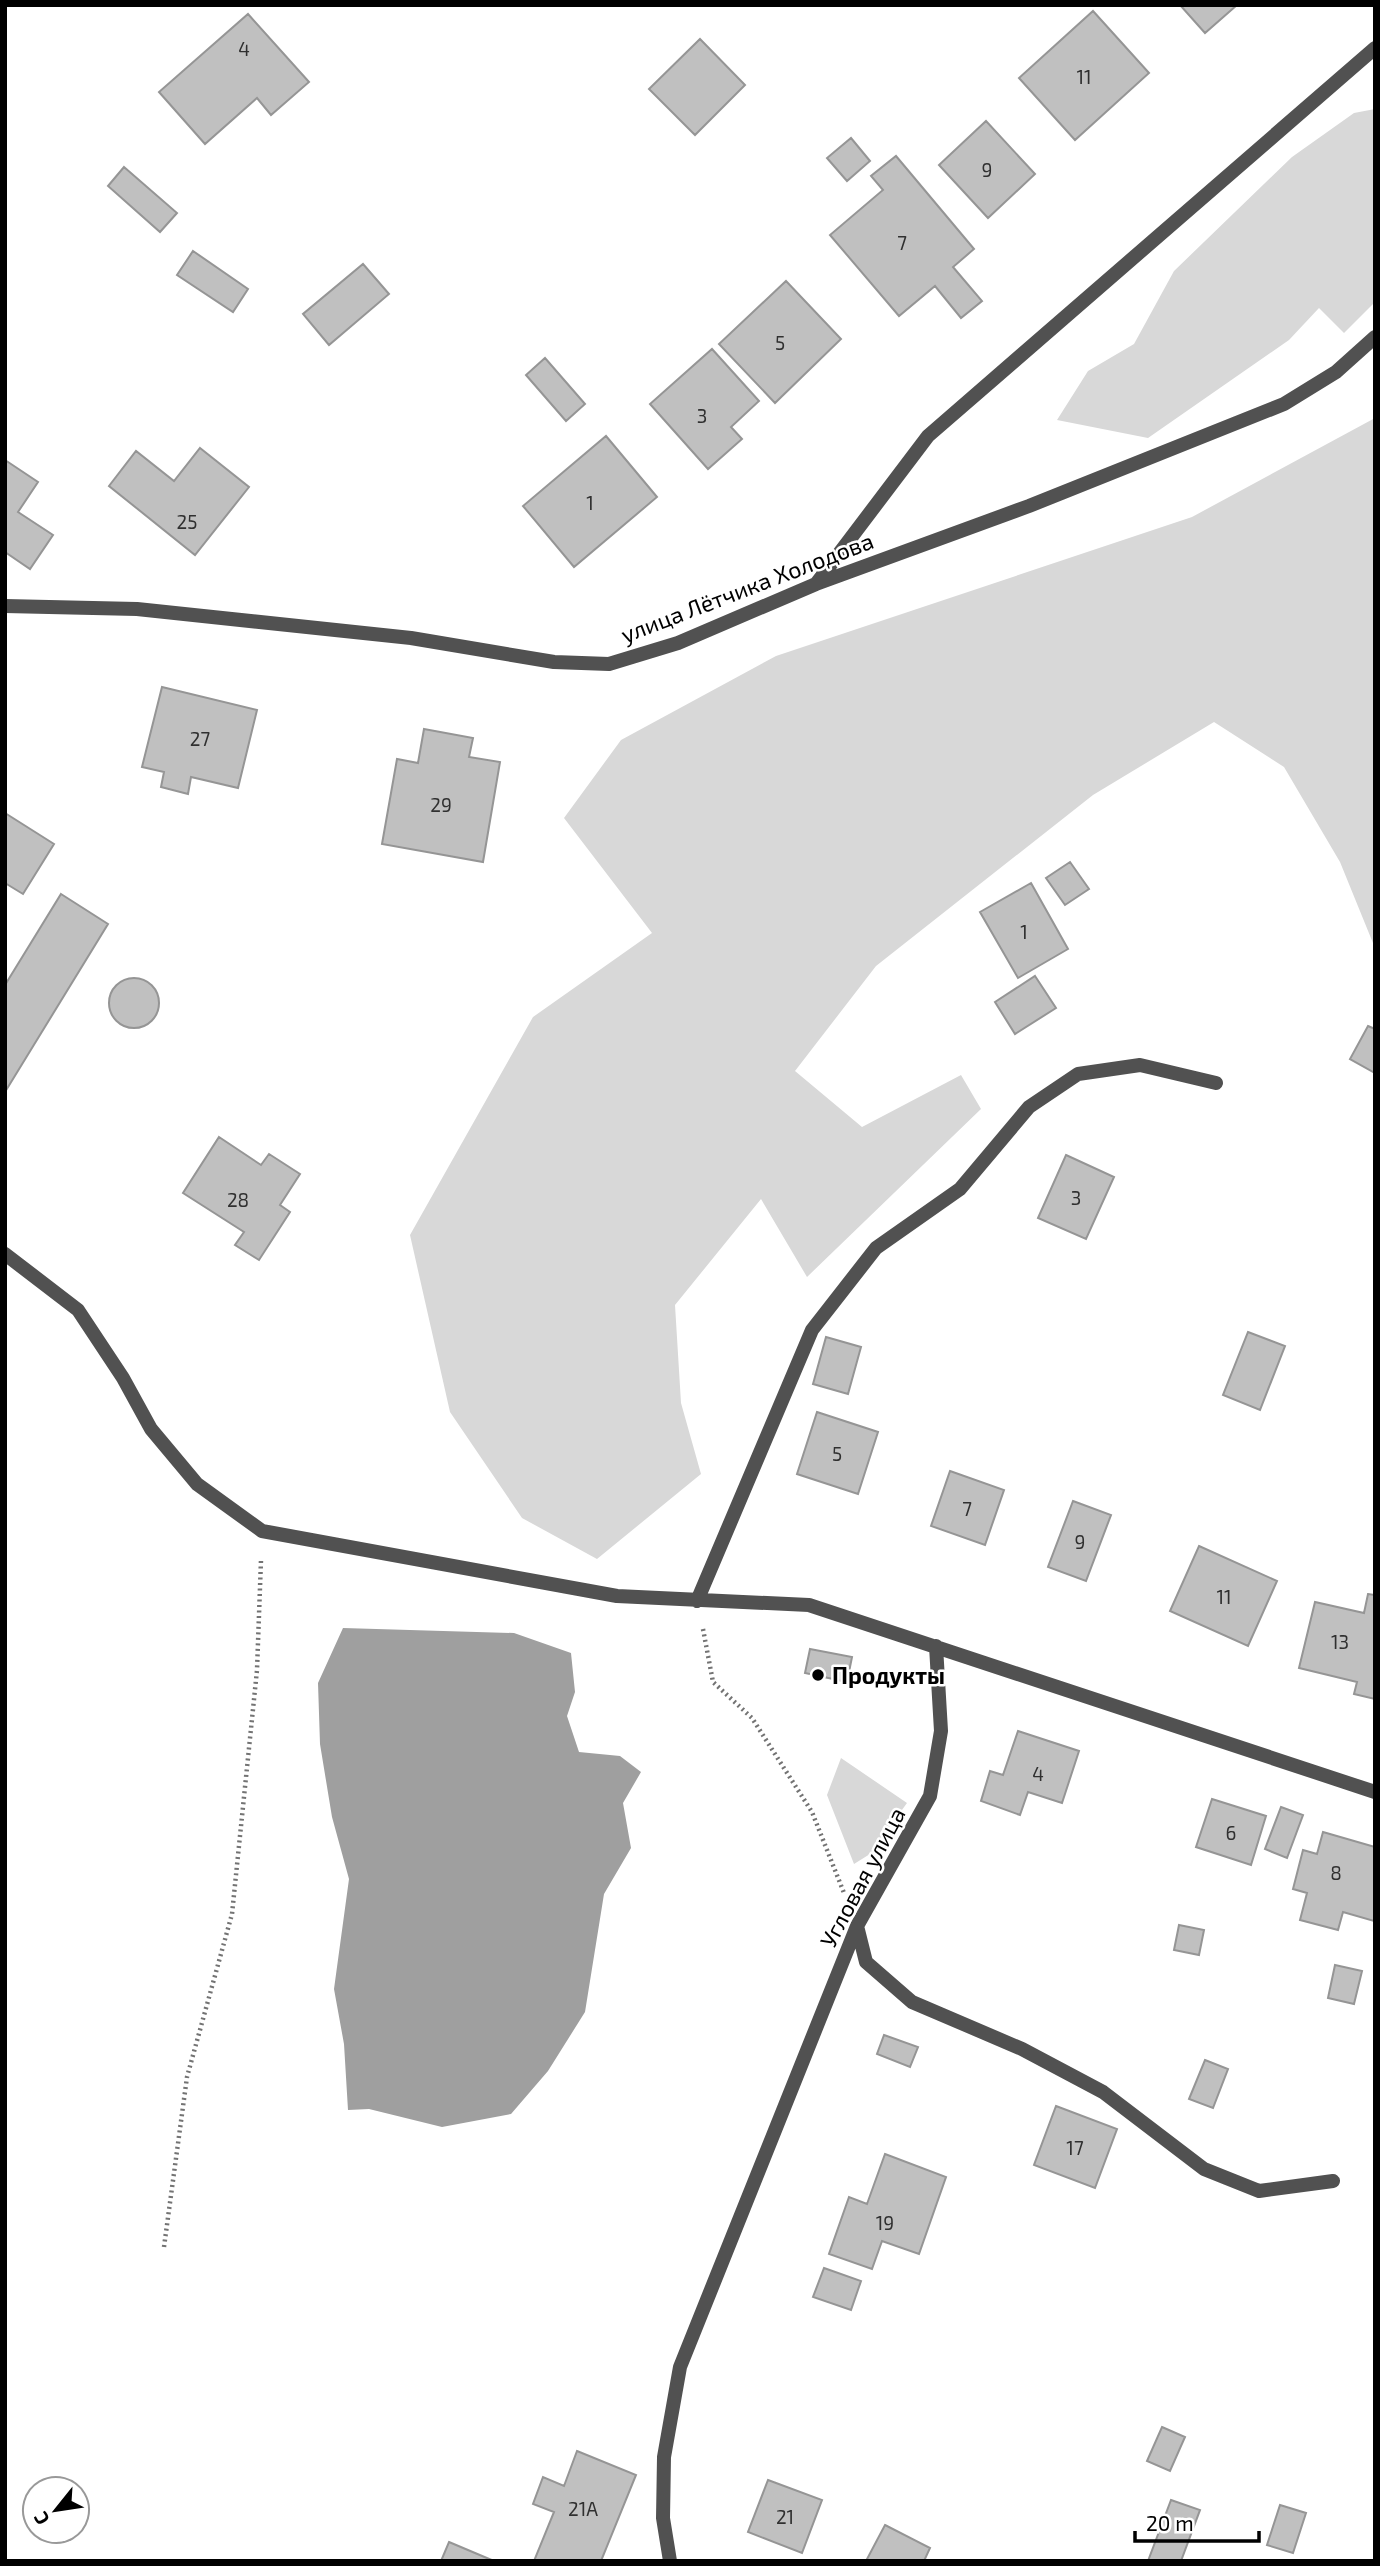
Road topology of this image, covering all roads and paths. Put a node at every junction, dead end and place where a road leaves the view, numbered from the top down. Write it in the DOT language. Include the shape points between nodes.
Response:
graph roads {
  1 [pos="1375,48"];
  2 [pos="1375,337"];
  3 [pos="816,584"];
  4 [pos="5,606"];
  5 [pos="1216,1083"];
  6 [pos="5,1254"];
  7 [pos="262,1531"];
  8 [pos="698,1601"];
  9 [pos="936,1646"];
  10 [pos="1375,1792"];
  11 [pos="857,1926"];
  12 [pos="1333,2180"];
  13 [pos="164,2247"];
  14 [pos="670,2561"];
  1 -- 3 [label="street" via="928,436"];
  2 -- 3 [label="street, улица Лётчика Холодова" via="1336,372 1284,404 1029,506"];
  3 -- 4 [label="street, улица Лётчика Холодова" via="678,643 609,664 554,662 411,638 137,610"];
  5 -- 8 [label="street" via="1140,1065 1078,1074 1029,1107 960,1189 876,1248 812,1330"];
  6 -- 7 [label="street" via="78,1310 151,1429 197,1484"];
  7 -- 8 [label="street" via="617,1596"];
  7 -- 13 [label="path" via="257,1671 232,1914 187,2077"];
  8 -- 9 [label="street" via="809,1605"];
  8 -- 11 [label="path" via="713,1682 752,1718 812,1812"];
  9 -- 10 [label="street"];
  9 -- 11 [label="street, Угловая улица" via="941,1731 930,1796"];
  11 -- 12 [label="street" via="866,1962 912,2002 1022,2049 1104,2092 1204,2169 1259,2191"];
  11 -- 14 [label="street, Угловая улица" via="680,2367 664,2457 663,2518"];
}
